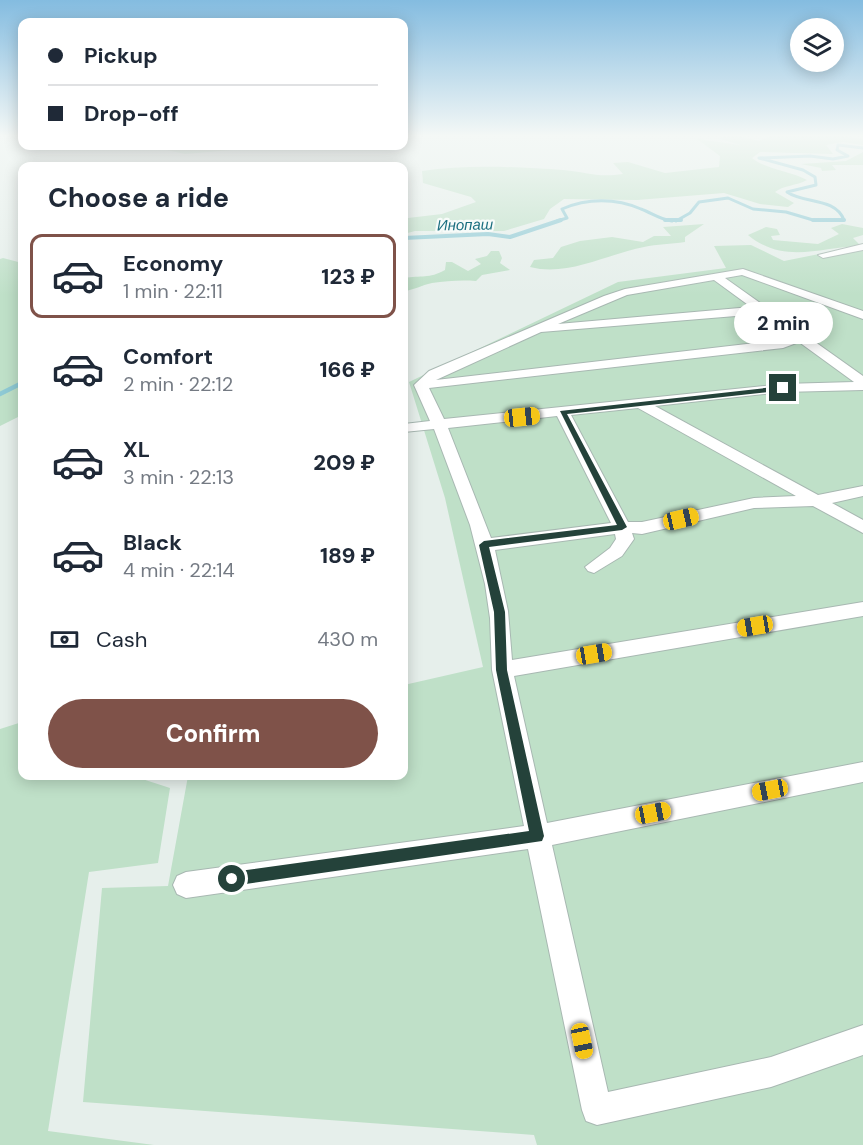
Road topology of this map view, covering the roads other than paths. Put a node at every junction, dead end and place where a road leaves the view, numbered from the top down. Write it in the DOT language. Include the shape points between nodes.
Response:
graph roads {
  1 [pos="863,248"];
  2 [pos="823,255"];
  3 [pos="715,276"];
  4 [pos="761,310"];
  5 [pos="863,315"];
  6 [pos="537,327"];
  7 [pos="798,337"];
  8 [pos="863,384"];
  9 [pos="421,385"];
  10 [pos="638,402"];
  11 [pos="562,412"];
  12 [pos="441,426"];
  13 [pos="408,428"];
  14 [pos="863,491"];
  15 [pos="816,501"];
  16 [pos="622,527"];
  17 [pos="863,527"];
  18 [pos="484,545"];
  19 [pos="594,567"];
  20 [pos="863,609"];
  21 [pos="502,670"];
  22 [pos="863,772"];
  23 [pos="537,836"];
  24 [pos="186,885"];
  25 [pos="863,1040"];
  1 -- 2 [label="street"];
  3 -- 4 [label="street"];
  3 -- 5 [label="street" via="743,272"];
  3 -- 6 [label="street" via="625,292"];
  4 -- 6 [label="street" via="552,329"];
  4 -- 7 [label="street"];
  6 -- 9 [label="street" via="434,374"];
  7 -- 8 [label="street"];
  7 -- 9 [label="street" via="783,344"];
  8 -- 10 [label="street"];
  9 -- 12 [label="street"];
  10 -- 11 [label="street"];
  10 -- 15 [label="street"];
  11 -- 12 [label="street"];
  11 -- 16 [label="street"];
  12 -- 13 [label="street"];
  12 -- 18 [label="street"];
  14 -- 15 [label="street"];
  15 -- 16 [label="street" via="754,503 642,528"];
  15 -- 17 [label="street"];
  16 -- 18 [label="street"];
  16 -- 19 [label="street" via="625,539 616,552"];
  18 -- 21 [label="street" via="500,612"];
  20 -- 21 [label="street"];
  21 -- 23 [label="street"];
  22 -- 23 [label="street"];
  23 -- 24 [label="street"];
  23 -- 25 [label="street" via="597,1110 771,1072"];
}
